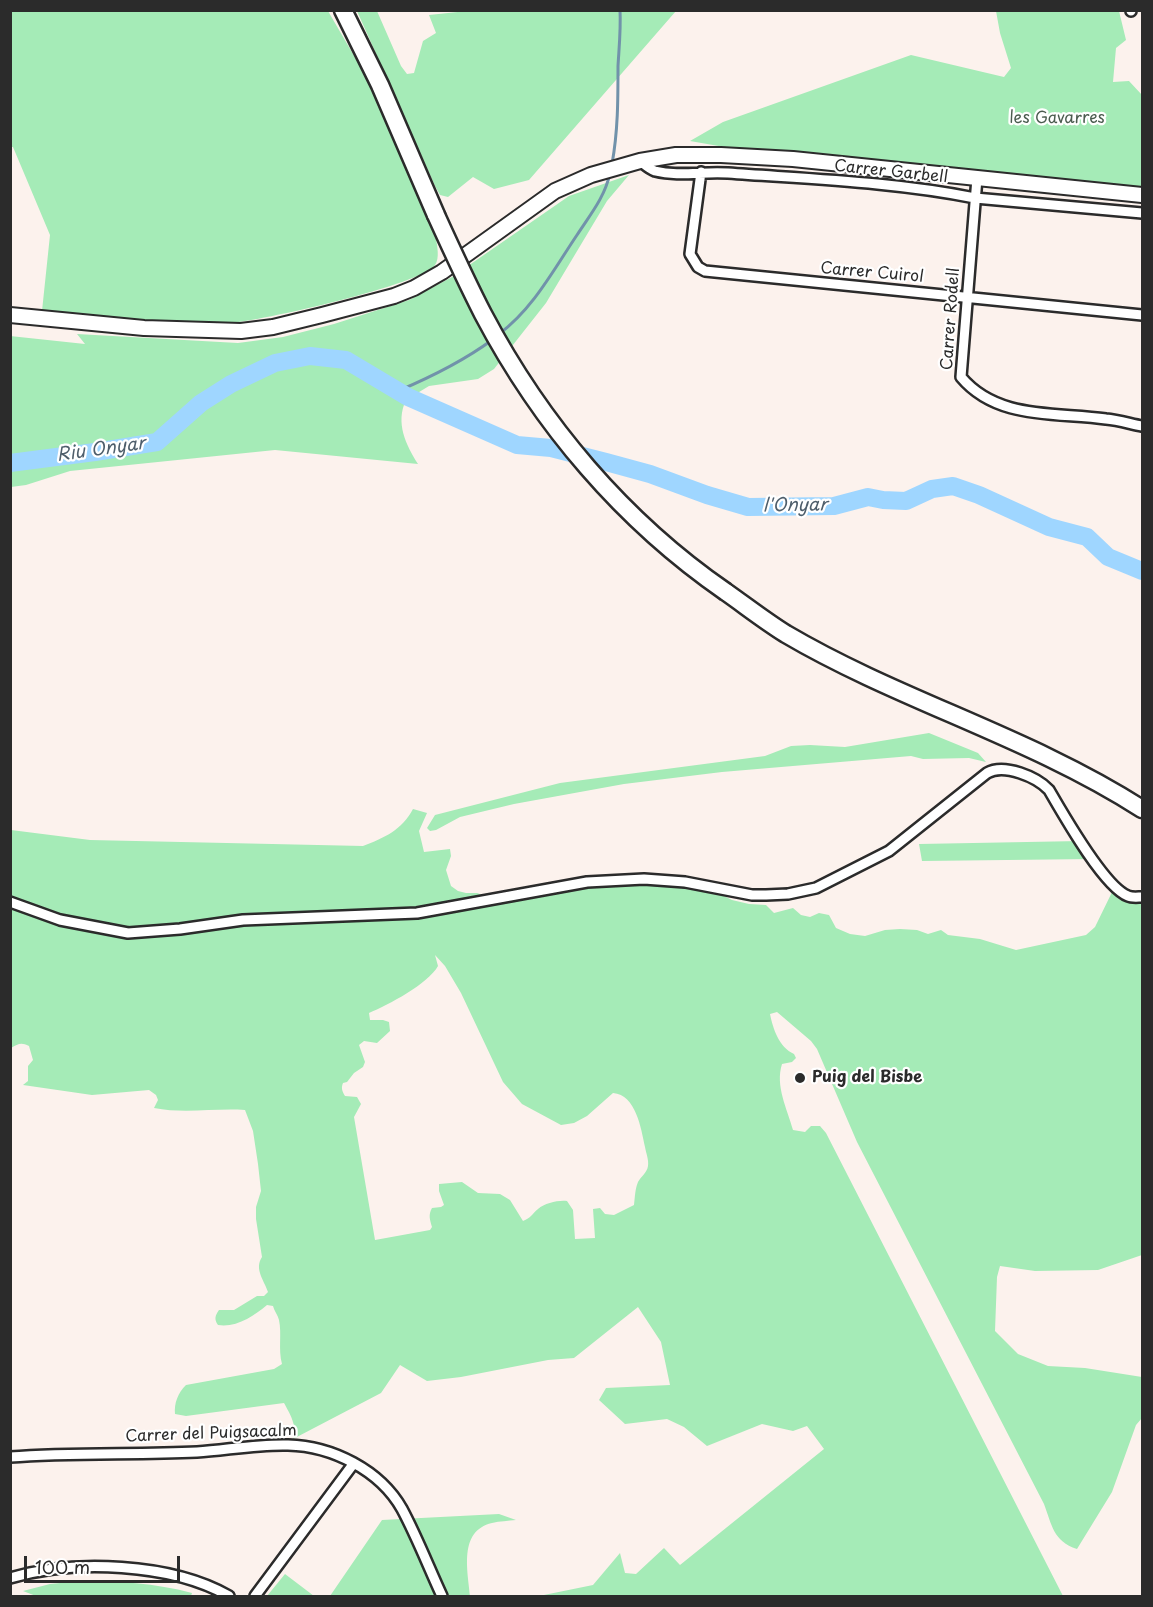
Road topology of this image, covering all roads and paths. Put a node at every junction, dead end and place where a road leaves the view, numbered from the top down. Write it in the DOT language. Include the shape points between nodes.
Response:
graph roads {
  1 [pos="346,15"];
  2 [pos="640,161"];
  3 [pos="701,172"];
  4 [pos="977,178"];
  5 [pos="1143,195"];
  6 [pos="975,198"];
  7 [pos="1143,213"];
  8 [pos="967,297"];
  9 [pos="10,315"];
  10 [pos="1143,315"];
  11 [pos="1143,426"];
  12 [pos="1143,808"];
  13 [pos="1143,897"];
  14 [pos="10,902"];
  15 [pos="10,1457"];
  16 [pos="354,1463"];
  17 [pos="10,1578"];
  18 [pos="229,1596"];
  19 [pos="255,1596"];
  20 [pos="442,1596"];
  1 -- 12 [label="highway, bridge" via="436,215 501,346 564,440 635,519 786,634 1067,765"];
  2 -- 3 [label="street, Carrer Garbell" via="653,170"];
  2 -- 4 [label="main road" via="676,155 721,155"];
  2 -- 9 [label="main road" via="591,175 555,191 414,288 312,318 273,327 208,331"];
  3 -- 6 [label="street, Carrer Garbell" via="846,182"];
  3 -- 8 [label="street, Carrer Cuirol" via="690,254 705,271"];
  4 -- 5 [label="main road"];
  4 -- 6 [label="street, Carrer Rodell"];
  6 -- 7 [label="street, Carrer Garbell"];
  6 -- 8 [label="street, Carrer Rodell"];
  8 -- 10 [label="street, Carrer Cuirol"];
  8 -- 11 [label="street, Carrer Rodell" via="960,377 972,390 1016,410"];
  13 -- 14 [label="street" via="1127,896 1099,868 1043,783 1000,769 987,773 889,851 816,888 788,894 752,895 685,882 614,879 417,913 243,920 128,933 60,920"];
  15 -- 16 [label="street, Carrer del Puigsacalm" via="197,1452 286,1445 311,1446"];
  16 -- 19 [label="street"];
  16 -- 20 [label="street, Carrer del Puigsacalm" via="384,1487 401,1508"];
  17 -- 18 [label="street" via="79,1567 152,1570"];
}
